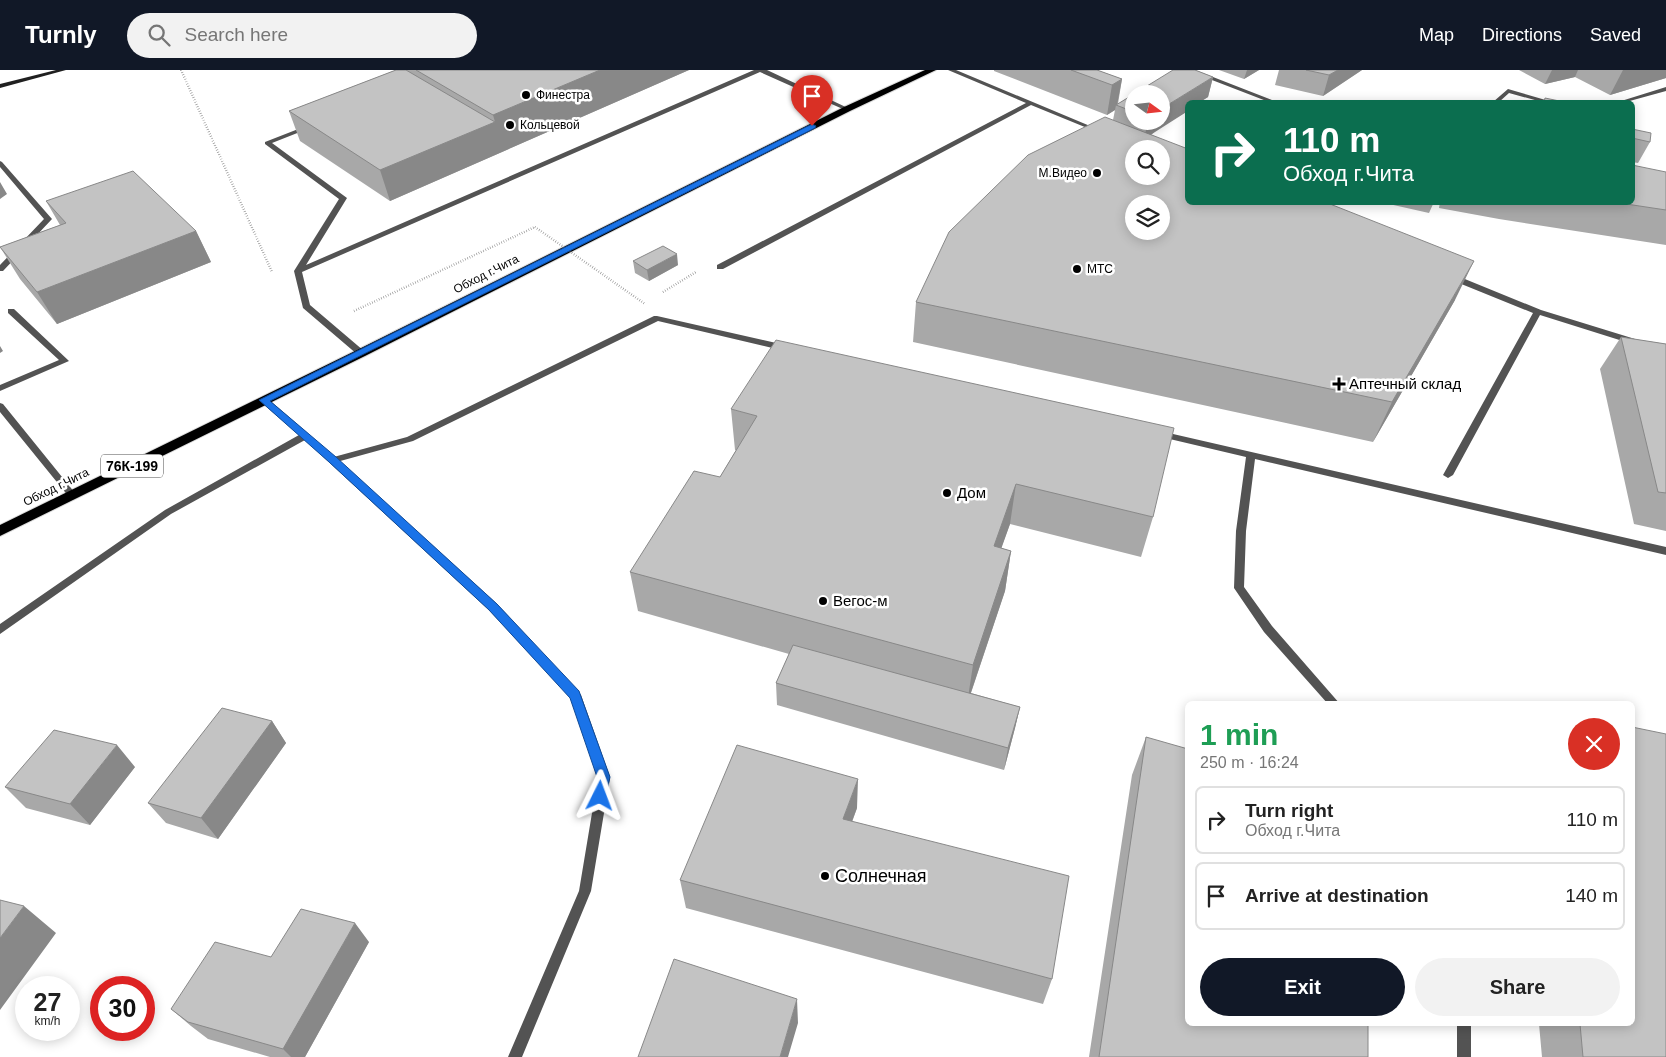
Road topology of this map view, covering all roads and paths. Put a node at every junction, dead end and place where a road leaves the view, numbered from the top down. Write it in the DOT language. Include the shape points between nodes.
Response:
graph roads {
  1 [pos="63,70"];
  2 [pos="181,70"];
  3 [pos="760,70"];
  4 [pos="932,70"];
  5 [pos="951,70"];
  6 [pos="1189,70"];
  7 [pos="40,73"];
  8 [pos="0,86"];
  9 [pos="1666,89"];
  10 [pos="1269,100"];
  11 [pos="1498,100"];
  12 [pos="1540,100"];
  13 [pos="1628,100"];
  14 [pos="1031,103"];
  15 [pos="847,109"];
  16 [pos="313,126"];
  17 [pos="1105,134"];
  18 [pos="0,163"];
  19 [pos="720,267"];
  20 [pos="0,269"];
  21 [pos="298,271"];
  22 [pos="697,272"];
  23 [pos="1446,274"];
  24 [pos="274,276"];
  25 [pos="660,294"];
  26 [pos="652,299"];
  27 [pos="11,311"];
  28 [pos="1538,312"];
  29 [pos="327,324"];
  30 [pos="1638,343"];
  31 [pos="794,350"];
  32 [pos="362,353"];
  33 [pos="0,388"];
  34 [pos="264,400"];
  35 [pos="0,406"];
  36 [pos="1153,432"];
  37 [pos="305,436"];
  38 [pos="1251,455"];
  39 [pos="333,460"];
  40 [pos="1448,475"];
  41 [pos="72,495"];
  42 [pos="0,531"];
  43 [pos="1666,550"];
  44 [pos="0,630"];
  45 [pos="1332,701"];
  46 [pos="1464,1026"];
  47 [pos="515,1057"];
  48 [pos="1464,1057"];
  1 -- 7 [label="main road"];
  2 -- 24 [label="path"];
  3 -- 15 [label="street"];
  3 -- 21 [label="street"];
  4 -- 15 [label="highway, Обход г.Чита / 76К-199"];
  5 -- 14 [label="street"];
  6 -- 10 [label="street"];
  7 -- 8 [label="main road"];
  9 -- 13 [label="street"];
  11 -- 12 [label="street" via="1508,91"];
  14 -- 17 [label="street"];
  14 -- 19 [label="street"];
  15 -- 32 [label="highway, Обход г.Чита / 76К-199"];
  16 -- 21 [label="street" via="267,143 343,198"];
  18 -- 20 [label="street" via="48,220"];
  21 -- 29 [label="street" via="306,306"];
  22 -- 25 [label="path"];
  23 -- 28 [label="street"];
  26 -- 29 [label="path, bridge" via="645,304 535,227"];
  27 -- 33 [label="street" via="65,361"];
  28 -- 30 [label="street"];
  28 -- 40 [label="street"];
  29 -- 32 [label="street"];
  31 -- 39 [label="street" via="657,318 410,439"];
  32 -- 34 [label="highway, Обход г.Чита / 76К-199"];
  34 -- 37 [label="street"];
  34 -- 41 [label="highway, Обход г.Чита / 76К-199"];
  35 -- 41 [label="street"];
  36 -- 38 [label="street"];
  37 -- 39 [label="street"];
  37 -- 44 [label="street" via="168,512"];
  38 -- 43 [label="street"];
  38 -- 45 [label="street" via="1241,531 1239,588 1268,629"];
  39 -- 47 [label="street" via="493,607 575,695 604,777 585,891"];
  41 -- 42 [label="highway, Обход г.Чита / 76К-199"];
  46 -- 48 [label="street"];
}
